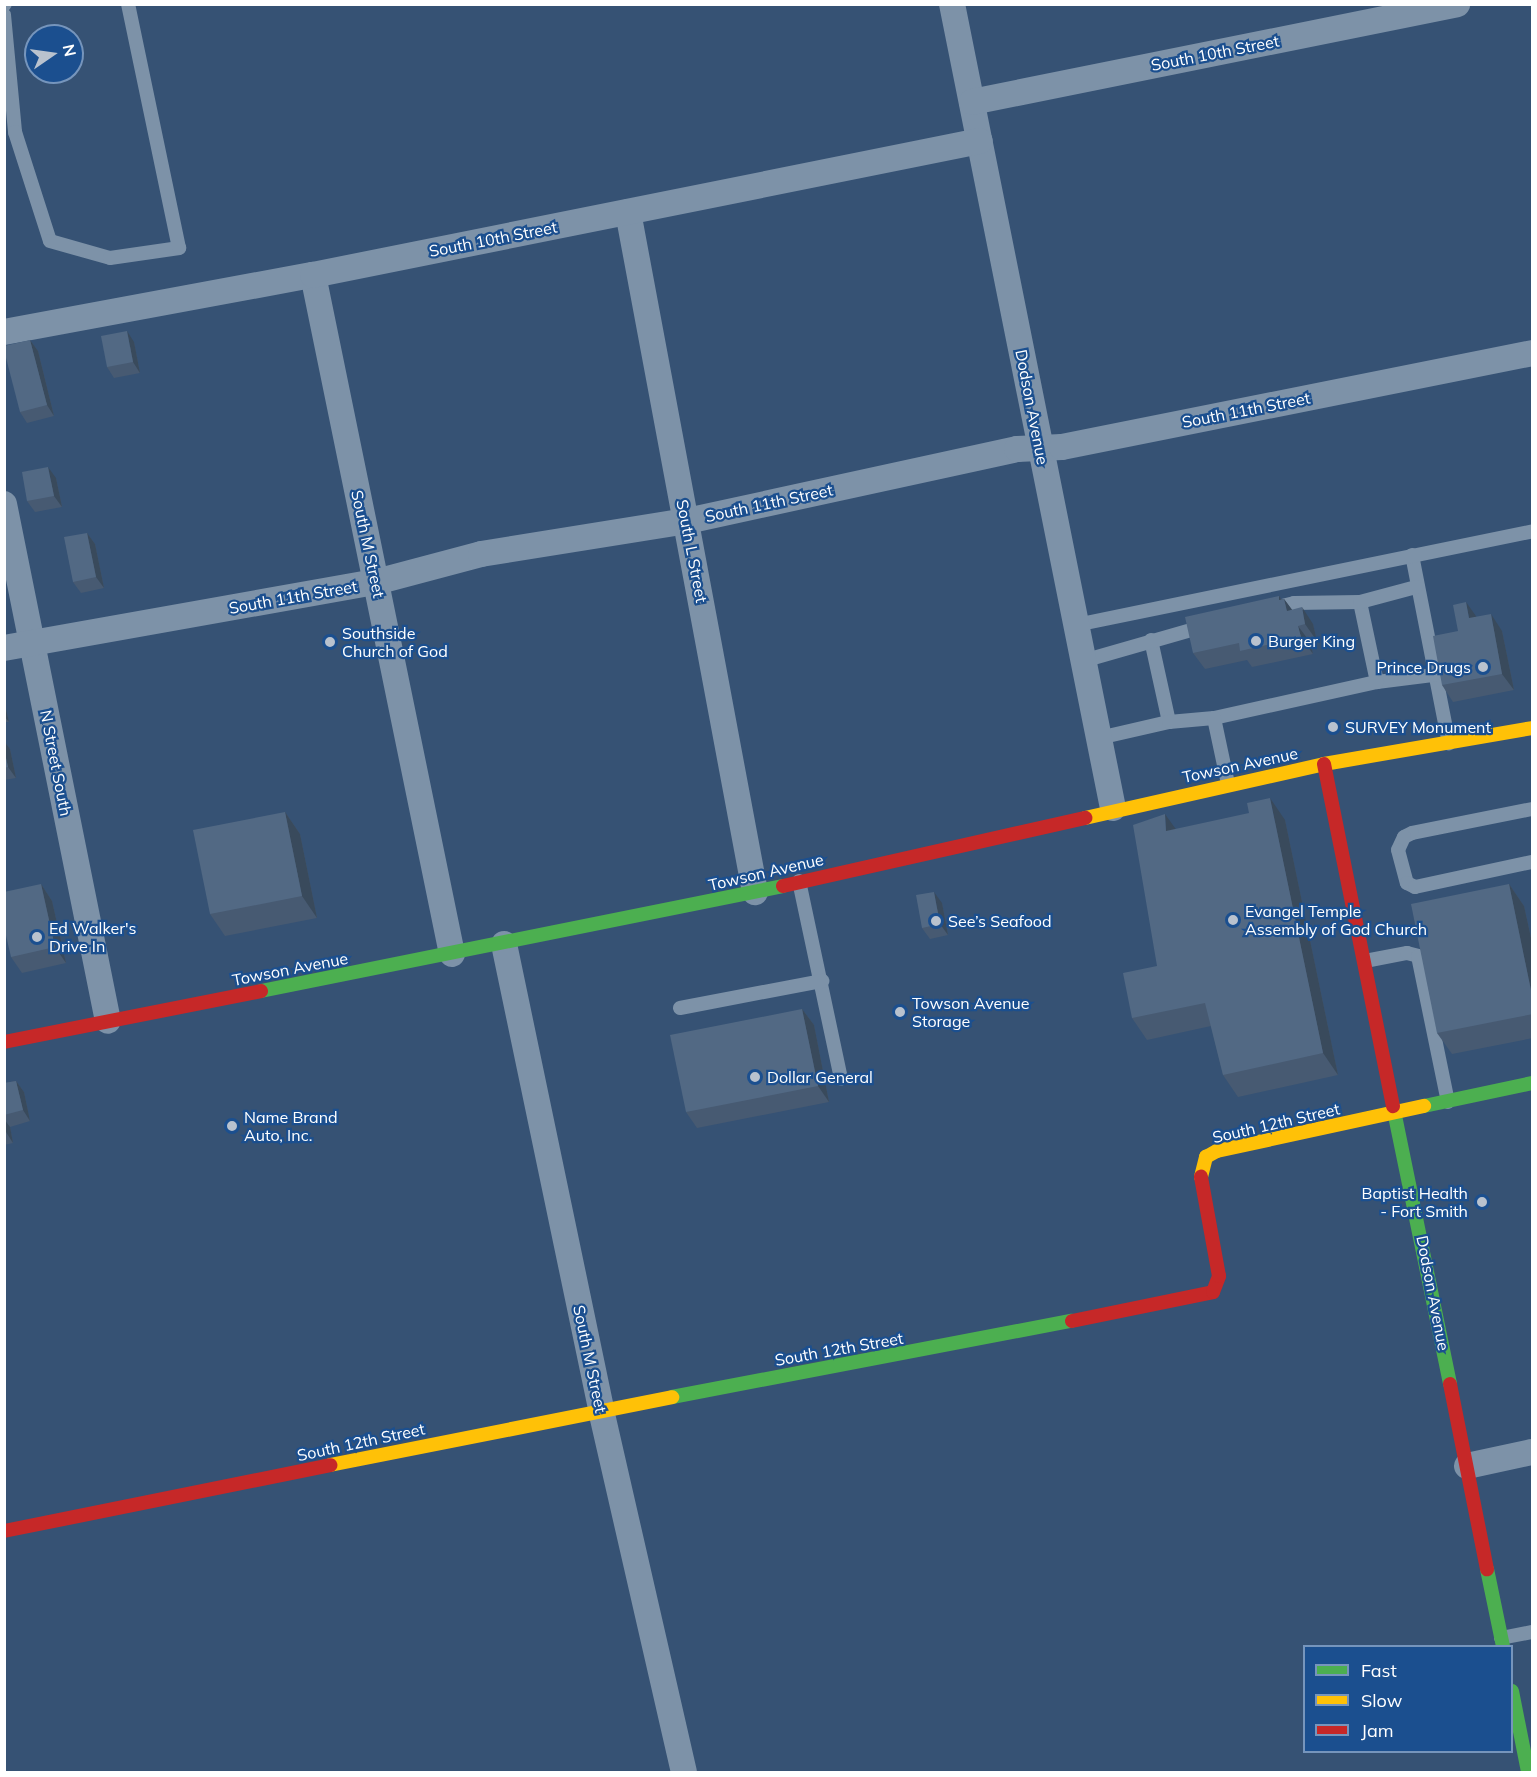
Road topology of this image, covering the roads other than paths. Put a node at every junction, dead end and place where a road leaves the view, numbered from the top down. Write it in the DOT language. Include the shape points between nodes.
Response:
graph roads {
  1 [pos="128,4"];
  2 [pos="952,4"];
  3 [pos="1457,4"];
  4 [pos="4,15"];
  5 [pos="972,102"];
  6 [pos="980,141"];
  7 [pos="628,212"];
  8 [pos="313,275"];
  9 [pos="4,332"];
  10 [pos="1533,353"];
  11 [pos="1040,448"];
  12 [pos="4,504"];
  13 [pos="687,521"];
  14 [pos="1533,531"];
  15 [pos="1412,555"];
  16 [pos="376,582"];
  17 [pos="1416,587"];
  18 [pos="1360,602"];
  19 [pos="1250,614"];
  20 [pos="1217,623"];
  21 [pos="1076,624"];
  22 [pos="1151,640"];
  23 [pos="32,642"];
  24 [pos="4,648"];
  25 [pos="1083,661"];
  26 [pos="1433,675"];
  27 [pos="1377,682"];
  28 [pos="1214,718"];
  29 [pos="1169,722"];
  30 [pos="1533,728"];
  31 [pos="1099,738"];
  32 [pos="1449,745"];
  33 [pos="1324,764"];
  34 [pos="1228,784"];
  35 [pos="1113,808"];
  36 [pos="1533,809"];
  37 [pos="1533,862"];
  38 [pos="799,881"];
  39 [pos="755,892"];
  40 [pos="504,944"];
  41 [pos="452,954"];
  42 [pos="1365,961"];
  43 [pos="822,981"];
  44 [pos="680,1008"];
  45 [pos="108,1021"];
  46 [pos="4,1042"];
  47 [pos="841,1079"];
  48 [pos="1533,1083"];
  49 [pos="1448,1102"];
  50 [pos="1397,1113"];
  51 [pos="601,1410"];
  52 [pos="1533,1452"];
  53 [pos="1467,1466"];
  54 [pos="4,1531"];
  55 [pos="1533,1632"];
  56 [pos="1502,1642"];
  57 [pos="1513,1696"];
  58 [pos="684,1773"];
  59 [pos="1528,1773"];
  1 -- 4 [label="lane" via="179,248 110,258 50,241 15,132"];
  2 -- 5 [label="street, Dodson Avenue"];
  3 -- 5 [label="street, South 10th Street"];
  5 -- 6 [label="street, Dodson Avenue"];
  6 -- 7 [label="street, South 10th Street"];
  6 -- 11 [label="street, Dodson Avenue"];
  7 -- 8 [label="street, South 10th Street"];
  7 -- 13 [label="street, South L Street"];
  8 -- 9 [label="street, South 10th Street"];
  8 -- 16 [label="street, South M Street"];
  10 -- 11 [label="street, South 11th Street"];
  11 -- 13 [label="street, South 11th Street" via="1017,449"];
  11 -- 21 [label="street, Dodson Avenue"];
  12 -- 23 [label="street, N Street South"];
  13 -- 16 [label="street, South 11th Street" via="481,554"];
  13 -- 39 [label="street, South L Street"];
  14 -- 15 [label="lane"];
  15 -- 17 [label="lane"];
  15 -- 21 [label="lane"];
  16 -- 23 [label="street, South 11th Street"];
  16 -- 41 [label="street, South M Street"];
  17 -- 18 [label="lane"];
  17 -- 26 [label="lane"];
  18 -- 19 [label="lane" via="1294,603"];
  18 -- 27 [label="lane"];
  20 -- 22 [label="lane"];
  21 -- 25 [label="street, Dodson Avenue"];
  22 -- 25 [label="lane"];
  22 -- 29 [label="lane"];
  23 -- 24 [label="street, South 11th Street"];
  23 -- 45 [label="street, N Street South"];
  25 -- 31 [label="street, Dodson Avenue"];
  26 -- 27 [label="lane"];
  26 -- 32 [label="lane"];
  27 -- 28 [label="lane"];
  28 -- 29 [label="lane"];
  28 -- 34 [label="lane"];
  29 -- 31 [label="lane"];
  30 -- 32 [label="street, Towson Avenue"];
  31 -- 35 [label="street, Dodson Avenue"];
  32 -- 33 [label="street, Towson Avenue"];
  33 -- 34 [label="street, Towson Avenue"];
  33 -- 42 [label="street, Dodson Avenue"];
  34 -- 35 [label="street, Towson Avenue"];
  35 -- 38 [label="street, Towson Avenue"];
  36 -- 37 [label="lane" via="1412,833 1404,837 1398,850 1407,884 1415,887"];
  38 -- 39 [label="street, Towson Avenue"];
  38 -- 43 [label="lane"];
  39 -- 40 [label="street, Towson Avenue"];
  40 -- 41 [label="street, Towson Avenue"];
  40 -- 51 [label="street, South M Street"];
  41 -- 45 [label="street, Towson Avenue"];
  42 -- 49 [label="lane" via="1407,953 1418,956"];
  42 -- 50 [label="street, Dodson Avenue"];
  43 -- 44 [label="lane"];
  43 -- 47 [label="lane"];
  45 -- 46 [label="street, Towson Avenue"];
  48 -- 49 [label="street, South 12th Street"];
  49 -- 50 [label="street, South 12th Street"];
  50 -- 51 [label="street, South 12th Street" via="1217,1151 1206,1157 1201,1174 1219,1276 1213,1292 1203,1296"];
  50 -- 53 [label="street, Dodson Avenue"];
  51 -- 54 [label="street, South 12th Street"];
  51 -- 58 [label="street, South M Street"];
  52 -- 53 [label="street"];
  53 -- 56 [label="street, Dodson Avenue"];
  55 -- 56 [label="lane"];
  57 -- 59 [label="street"];
}
